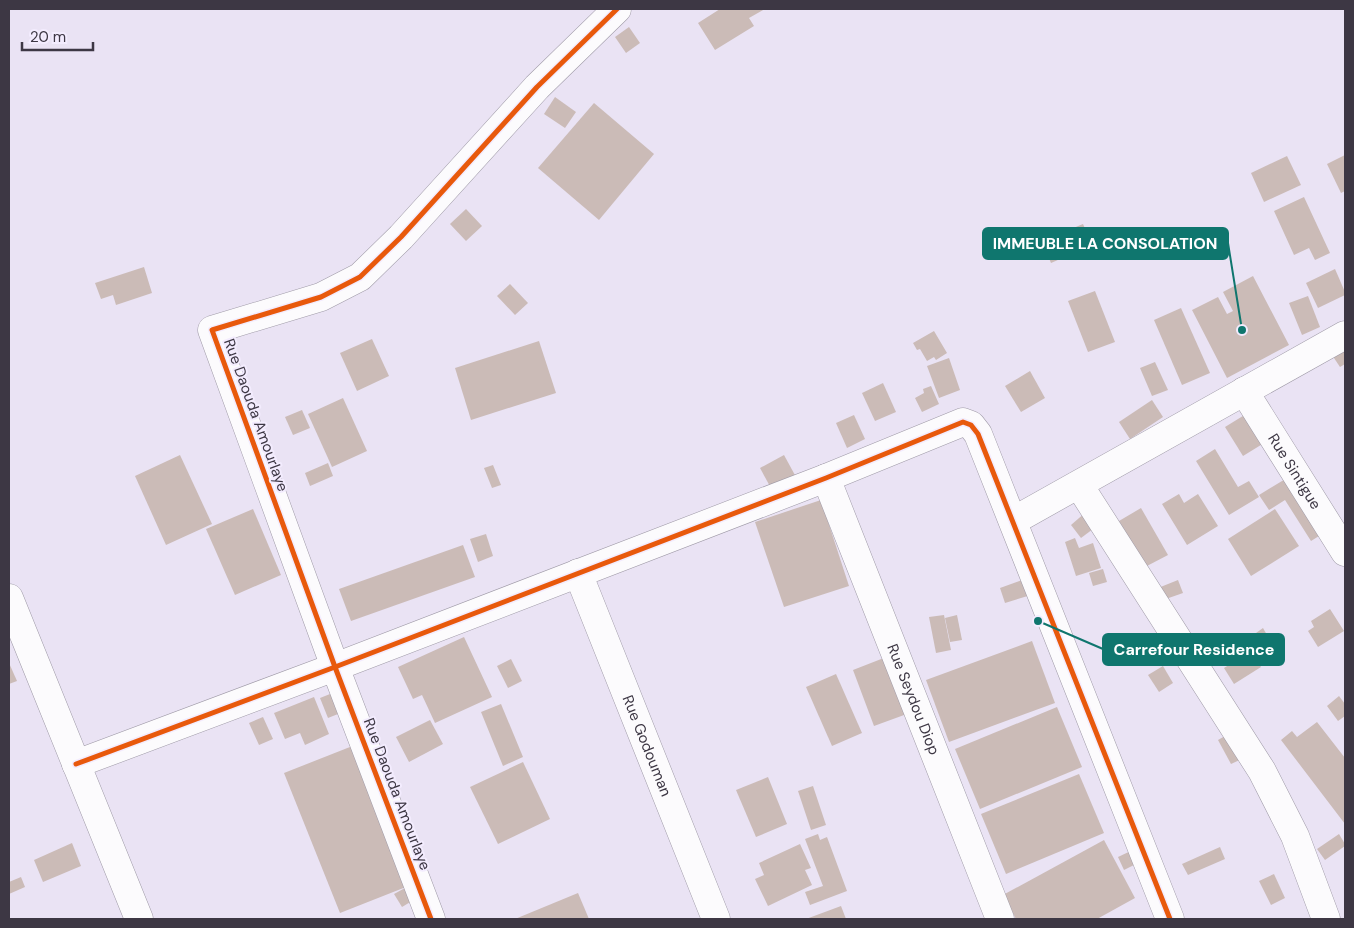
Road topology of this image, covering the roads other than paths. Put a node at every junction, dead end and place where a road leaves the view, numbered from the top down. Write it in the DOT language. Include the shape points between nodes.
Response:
graph roads {
  1 [pos="617,9"];
  2 [pos="1345,335"];
  3 [pos="1244,391"];
  4 [pos="826,478"];
  5 [pos="1080,485"];
  6 [pos="1013,522"];
  7 [pos="1345,552"];
  8 [pos="578,573"];
  9 [pos="9,598"];
  10 [pos="335,667"];
  11 [pos="76,764"];
  12 [pos="139,919"];
  13 [pos="431,919"];
  14 [pos="716,919"];
  15 [pos="1000,919"];
  16 [pos="1170,919"];
  17 [pos="1326,919"];
  1 -- 10 [label="street, Rue Daouda Amourlaye" via="537,87 401,237 360,277 321,297 212,330"];
  2 -- 3 [label="street"];
  3 -- 5 [label="street"];
  3 -- 7 [label="street, Rue Sintigue"];
  4 -- 6 [label="street" via="963,422 971,425 978,434"];
  4 -- 8 [label="street"];
  4 -- 15 [label="street, Rue Seydou Diop"];
  5 -- 6 [label="street"];
  5 -- 17 [label="street" via="1262,771 1295,836"];
  6 -- 16 [label="street"];
  8 -- 10 [label="street"];
  8 -- 14 [label="street, Rue Godouman"];
  9 -- 11 [label="street"];
  10 -- 11 [label="street"];
  10 -- 13 [label="street, Rue Daouda Amourlaye"];
  11 -- 12 [label="street"];
}
